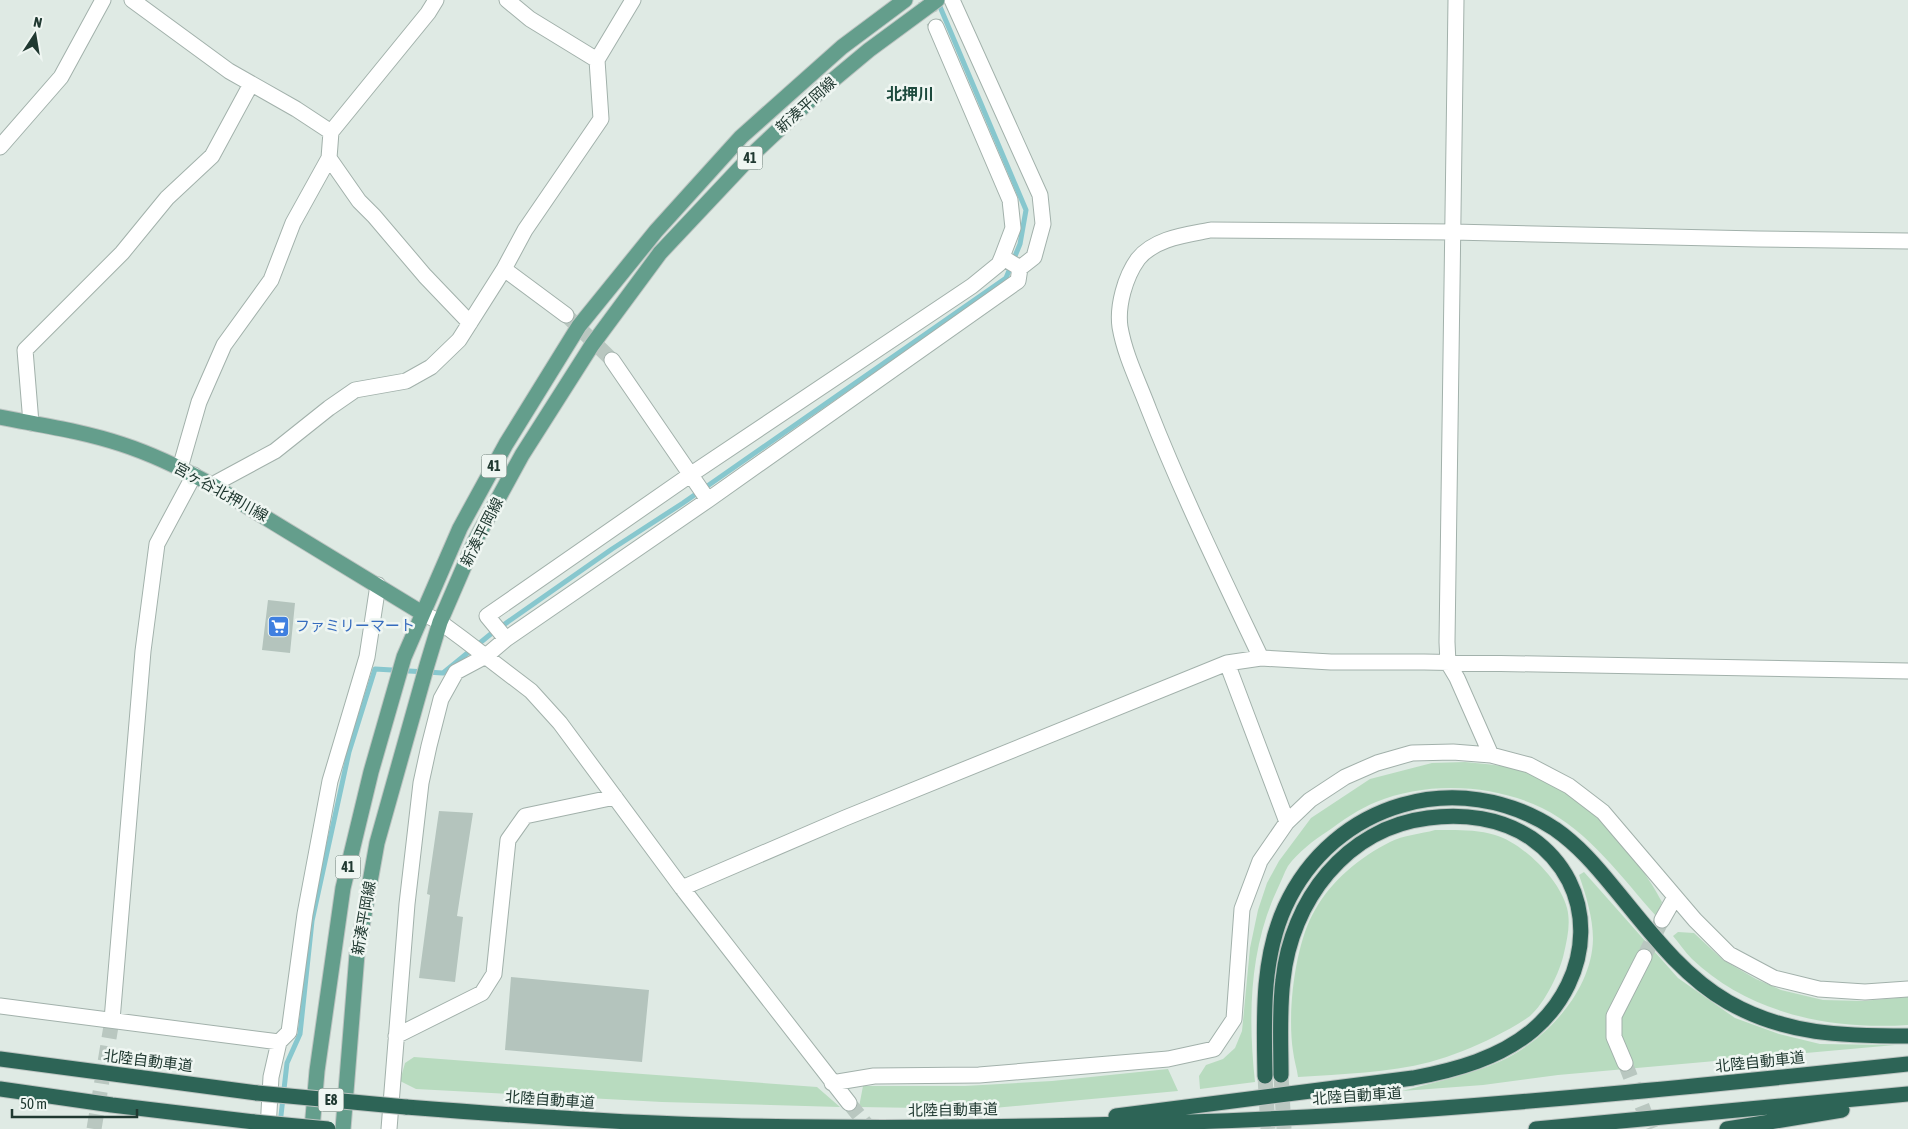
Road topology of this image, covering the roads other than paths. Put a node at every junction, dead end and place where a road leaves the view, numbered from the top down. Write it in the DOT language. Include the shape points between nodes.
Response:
graph roads {
  1 [pos="103,0"];
  2 [pos="132,0"];
  3 [pos="436,0"];
  4 [pos="507,0"];
  5 [pos="633,0"];
  6 [pos="906,0"];
  7 [pos="936,0"];
  8 [pos="952,0"];
  9 [pos="1456,0"];
  10 [pos="936,26"];
  11 [pos="597,60"];
  12 [pos="251,84"];
  13 [pos="331,132"];
  14 [pos="0,147"];
  15 [pos="329,158"];
  16 [pos="1453,232"];
  17 [pos="1908,240"];
  18 [pos="1002,257"];
  19 [pos="1020,268"];
  20 [pos="504,269"];
  21 [pos="566,315"];
  22 [pos="470,323"];
  23 [pos="612,360"];
  24 [pos="0,417"];
  25 [pos="30,423"];
  26 [pos="180,468"];
  27 [pos="194,475"];
  28 [pos="690,475"];
  29 [pos="212,485"];
  30 [pos="708,500"];
  31 [pos="378,585"];
  32 [pos="422,613"];
  33 [pos="440,622"];
  34 [pos="505,638"];
  35 [pos="486,656"];
  36 [pos="1261,658"];
  37 [pos="1227,663"];
  38 [pos="1448,663"];
  39 [pos="1908,671"];
  40 [pos="1491,755"];
  41 [pos="615,797"];
  42 [pos="1287,822"];
  43 [pos="682,888"];
  44 [pos="1675,897"];
  45 [pos="1662,920"];
  46 [pos="1644,957"];
  47 [pos="1908,989"];
  48 [pos="0,1006"];
  49 [pos="112,1020"];
  50 [pos="396,1036"];
  51 [pos="1908,1036"];
  52 [pos="279,1042"];
  53 [pos="0,1059"];
  54 [pos="1625,1063"];
  55 [pos="1908,1064"];
  56 [pos="1281,1075"];
  57 [pos="1265,1076"];
  58 [pos="832,1083"];
  59 [pos="0,1088"];
  60 [pos="1908,1094"];
  61 [pos="1908,1098"];
  62 [pos="849,1103"];
  63 [pos="1022,1127"];
  64 [pos="268,1129"];
  65 [pos="312,1129"];
  66 [pos="328,1129"];
  67 [pos="343,1129"];
  68 [pos="389,1129"];
  69 [pos="1536,1129"];
  70 [pos="1727,1129"];
  1 -- 14 [label="street" via="61,76"];
  2 -- 12 [label="street"];
  3 -- 13 [label="street"];
  4 -- 11 [label="street" via="530,19"];
  5 -- 11 [label="street"];
  6 -- 32 [label="main road, 新湊平岡線 / 41" via="842,48 741,137 656,231 579,326 506,444 460,528"];
  7 -- 33 [label="main road, 新湊平岡線 / 41" via="868,50 821,90 756,151 660,253 592,345 522,454 475,541"];
  8 -- 19 [label="street" via="1040,195 1043,224 1034,257"];
  9 -- 16 [label="street"];
  10 -- 18 [label="street" via="1010,200 1013,228"];
  11 -- 20 [label="street" via="602,119 525,230"];
  12 -- 13 [label="street"];
  12 -- 25 [label="street" via="212,156 167,198 122,253 25,350"];
  13 -- 15 [label="street"];
  15 -- 22 [label="street" via="359,201"];
  15 -- 26 [label="street" via="293,223 271,280 224,345 199,402"];
  16 -- 17 [label="street"];
  16 -- 36 [label="street" via="1211,230 1157,244 1139,259 1126,283 1120,326 1126,350 1170,466"];
  16 -- 38 [label="street"];
  18 -- 19 [label="street"];
  18 -- 28 [label="street" via="999,264 972,286"];
  19 -- 30 [label="street" via="1018,281"];
  20 -- 21 [label="street"];
  20 -- 22 [label="street"];
  22 -- 29 [label="street" via="459,340 431,367 406,381 355,390 274,451"];
  23 -- 28 [label="street"];
  24 -- 25 [label="main road, 宮ヶ谷北押川線"];
  25 -- 26 [label="main road, 宮ヶ谷北押川線" via="121,444"];
  26 -- 27 [label="main road, 宮ヶ谷北押川線"];
  27 -- 29 [label="main road, 宮ヶ谷北押川線"];
  27 -- 49 [label="street" via="157,544 143,651"];
  28 -- 30 [label="street"];
  28 -- 34 [label="street" via="487,616"];
  29 -- 31 [label="main road, 宮ヶ谷北押川線"];
  30 -- 34 [label="street"];
  31 -- 32 [label="main road, 宮ヶ谷北押川線"];
  31 -- 52 [label="street" via="367,657 330,782 305,914 289,1032"];
  32 -- 33 [label="street"];
  32 -- 65 [label="main road, 新湊平岡線 / 41" via="404,657 343,888"];
  33 -- 35 [label="street"];
  33 -- 67 [label="main road, 新湊平岡線 / 41" via="377,843 357,954"];
  34 -- 35 [label="street"];
  35 -- 41 [label="street" via="531,692 560,723"];
  35 -- 50 [label="street" via="456,672 442,699 429,746 421,783 408,895"];
  36 -- 37 [label="street"];
  36 -- 38 [label="street"];
  37 -- 42 [label="street"];
  37 -- 43 [label="street" via="845,818"];
  38 -- 39 [label="street"];
  38 -- 40 [label="street"];
  40 -- 42 [label="street" via="1412,753 1377,763 1345,777 1310,800"];
  40 -- 44 [label="street" via="1529,765 1569,786 1603,812"];
  41 -- 43 [label="street"];
  41 -- 50 [label="street" via="525,816 508,840 494,974 482,993"];
  42 -- 58 [label="street" via="1260,861 1242,909 1234,1019 1214,1049 1168,1059 979,1075 874,1076"];
  43 -- 58 [label="street"];
  44 -- 45 [label="street"];
  44 -- 47 [label="street" via="1729,954 1774,978 1819,989 1865,992"];
  46 -- 54 [label="street" via="1614,1016 1614,1037"];
  48 -- 49 [label="street"];
  49 -- 52 [label="street"];
  50 -- 68 [label="street"];
  51 -- 57 [label="highway" via="1824,1034 1749,1013 1686,970 1665,950 1594,863 1556,830 1535,818 1496,804 1464,798 1439,798 1392,807 1368,817 1330,845 1296,886 1284,908 1270,954 1264,1003"];
  52 -- 64 [label="street" via="272,1077"];
  53 -- 63 [label="highway, 北陸自動車道 / E8, bridge" via="257,1093 542,1118 809,1128"];
  55 -- 63 [label="highway, 北陸自動車道 / E8" via="1627,1093 1350,1114"];
  56 -- 63 [label="highway" via="1283,979 1296,927 1305,904 1319,883 1352,848 1396,825 1442,816 1465,816 1511,828 1548,852 1572,887 1579,906 1580,949 1575,971 1551,1012 1533,1030 1491,1056 1441,1073 1413,1078"];
  58 -- 62 [label="street"];
  59 -- 66 [label="highway, E8, bridge" via="112,1105"];
  60 -- 69 [label="highway"];
  61 -- 70 [label="highway"];
}
